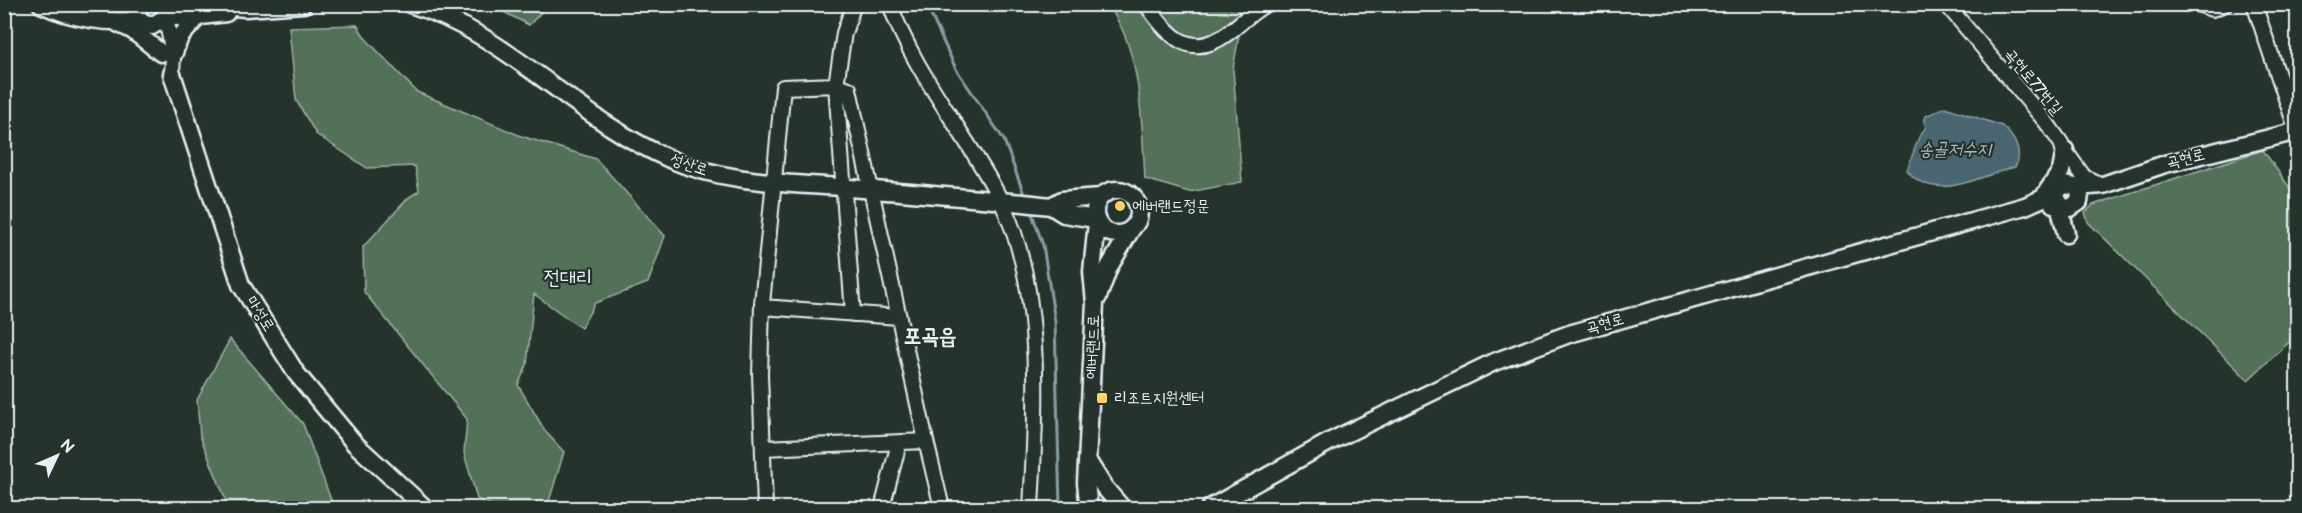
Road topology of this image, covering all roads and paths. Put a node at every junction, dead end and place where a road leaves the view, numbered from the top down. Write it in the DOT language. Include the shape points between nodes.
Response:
graph roads {
  1 [pos="41,4"];
  2 [pos="125,4"];
  3 [pos="303,4"];
  4 [pos="410,4"];
  5 [pos="854,4"];
  6 [pos="890,4"];
  7 [pos="1146,4"];
  8 [pos="1266,4"];
  9 [pos="1946,4"];
  10 [pos="2197,4"];
  11 [pos="2225,4"];
  12 [pos="2253,4"];
  13 [pos="91,5"];
  14 [pos="218,6"];
  15 [pos="245,8"];
  16 [pos="200,11"];
  17 [pos="167,12"];
  18 [pos="140,17"];
  19 [pos="114,21"];
  20 [pos="167,54"];
  21 [pos="172,74"];
  22 [pos="836,85"];
  23 [pos="2297,131"];
  24 [pos="2065,150"];
  25 [pos="774,183"];
  26 [pos="2103,185"];
  27 [pos="2076,187"];
  28 [pos="842,188"];
  29 [pos="871,191"];
  30 [pos="1100,197"];
  31 [pos="2059,197"];
  32 [pos="1005,201"];
  33 [pos="2076,205"];
  34 [pos="1051,206"];
  35 [pos="2025,206"];
  36 [pos="1096,220"];
  37 [pos="1132,228"];
  38 [pos="2066,234"];
  39 [pos="1095,303"];
  40 [pos="762,307"];
  41 [pos="853,314"];
  42 [pos="899,317"];
  43 [pos="926,441"];
  44 [pos="899,443"];
  45 [pos="762,448"];
  46 [pos="1089,463"];
  47 [pos="425,508"];
  48 [pos="765,508"];
  49 [pos="882,508"];
  50 [pos="942,508"];
  51 [pos="1031,508"];
  52 [pos="1089,508"];
  53 [pos="1122,508"];
  54 [pos="1210,508"];
  1 -- 19 [label="main road" via="71,15"];
  2 -- 13 [label="main road"];
  3 -- 15 [label="main road"];
  4 -- 25 [label="main road, 성산로" via="456,20 610,127 669,159 710,173"];
  5 -- 22 [label="street" via="844,33"];
  6 -- 32 [label="street" via="908,46"];
  7 -- 8 [label="street" via="1165,31 1187,45 1209,46"];
  9 -- 24 [label="street, 곡현로77번길"];
  10 -- 11 [label="street" via="2212,9"];
  12 -- 23 [label="street"];
  14 -- 15 [label="main road"];
  14 -- 16 [label="main road"];
  15 -- 16 [label="main road"];
  16 -- 17 [label="main road"];
  16 -- 20 [label="main road"];
  17 -- 18 [label="main road" via="158,24"];
  17 -- 20 [label="street"];
  18 -- 19 [label="main road"];
  18 -- 20 [label="street"];
  19 -- 20 [label="main road"];
  20 -- 21 [label="street"];
  21 -- 47 [label="main road, 마성로" via="241,285 296,373 355,444"];
  22 -- 25 [label="street" via="783,87"];
  22 -- 28 [label="street"];
  22 -- 29 [label="street" via="849,89"];
  23 -- 26 [label="main road, 곡현로" via="2165,164"];
  24 -- 26 [label="street, 곡현로77번길" via="2084,177"];
  24 -- 27 [label="street"];
  24 -- 31 [label="street" via="2068,165"];
  24 -- 35 [label="main road" via="2064,165 2054,183"];
  25 -- 28 [label="main road, 성산로"];
  25 -- 40 [label="street"];
  26 -- 27 [label="main road, 곡현로"];
  26 -- 33 [label="main road"];
  26 -- 38 [label="main road" via="2082,204"];
  27 -- 31 [label="main road, 곡현로" via="2069,184"];
  27 -- 33 [label="main road" via="2080,194"];
  28 -- 29 [label="main road, 성산로"];
  28 -- 41 [label="street"];
  29 -- 32 [label="main road, 성산로"];
  29 -- 42 [label="street"];
  30 -- 34 [label="main road" via="1062,200"];
  30 -- 36 [label="main road" via="1095,207"];
  30 -- 37 [label="main road" via="1113,190 1129,193 1139,208"];
  31 -- 33 [label="main road" via="2066,208"];
  31 -- 35 [label="main road"];
  31 -- 38 [label="main road"];
  32 -- 34 [label="main road, 성산로"];
  32 -- 51 [label="street" via="1022,264 1036,375"];
  33 -- 38 [label="main road"];
  34 -- 36 [label="main road" via="1064,214"];
  35 -- 38 [label="main road" via="2049,212"];
  35 -- 54 [label="main road, 곡현로" via="1569,334 1494,362 1331,441"];
  36 -- 37 [label="main road" via="1109,233"];
  36 -- 39 [label="main road, 에버랜드로" via="1092,272"];
  37 -- 39 [label="main road" via="1109,267"];
  39 -- 46 [label="main road, 에버랜드로"];
  40 -- 41 [label="street"];
  40 -- 45 [label="street"];
  41 -- 42 [label="street"];
  42 -- 43 [label="street"];
  43 -- 44 [label="street"];
  43 -- 50 [label="street"];
  44 -- 45 [label="street"];
  44 -- 49 [label="street"];
  45 -- 48 [label="street"];
  46 -- 52 [label="main road, 에버랜드로"];
  46 -- 53 [label="main road"];
}
